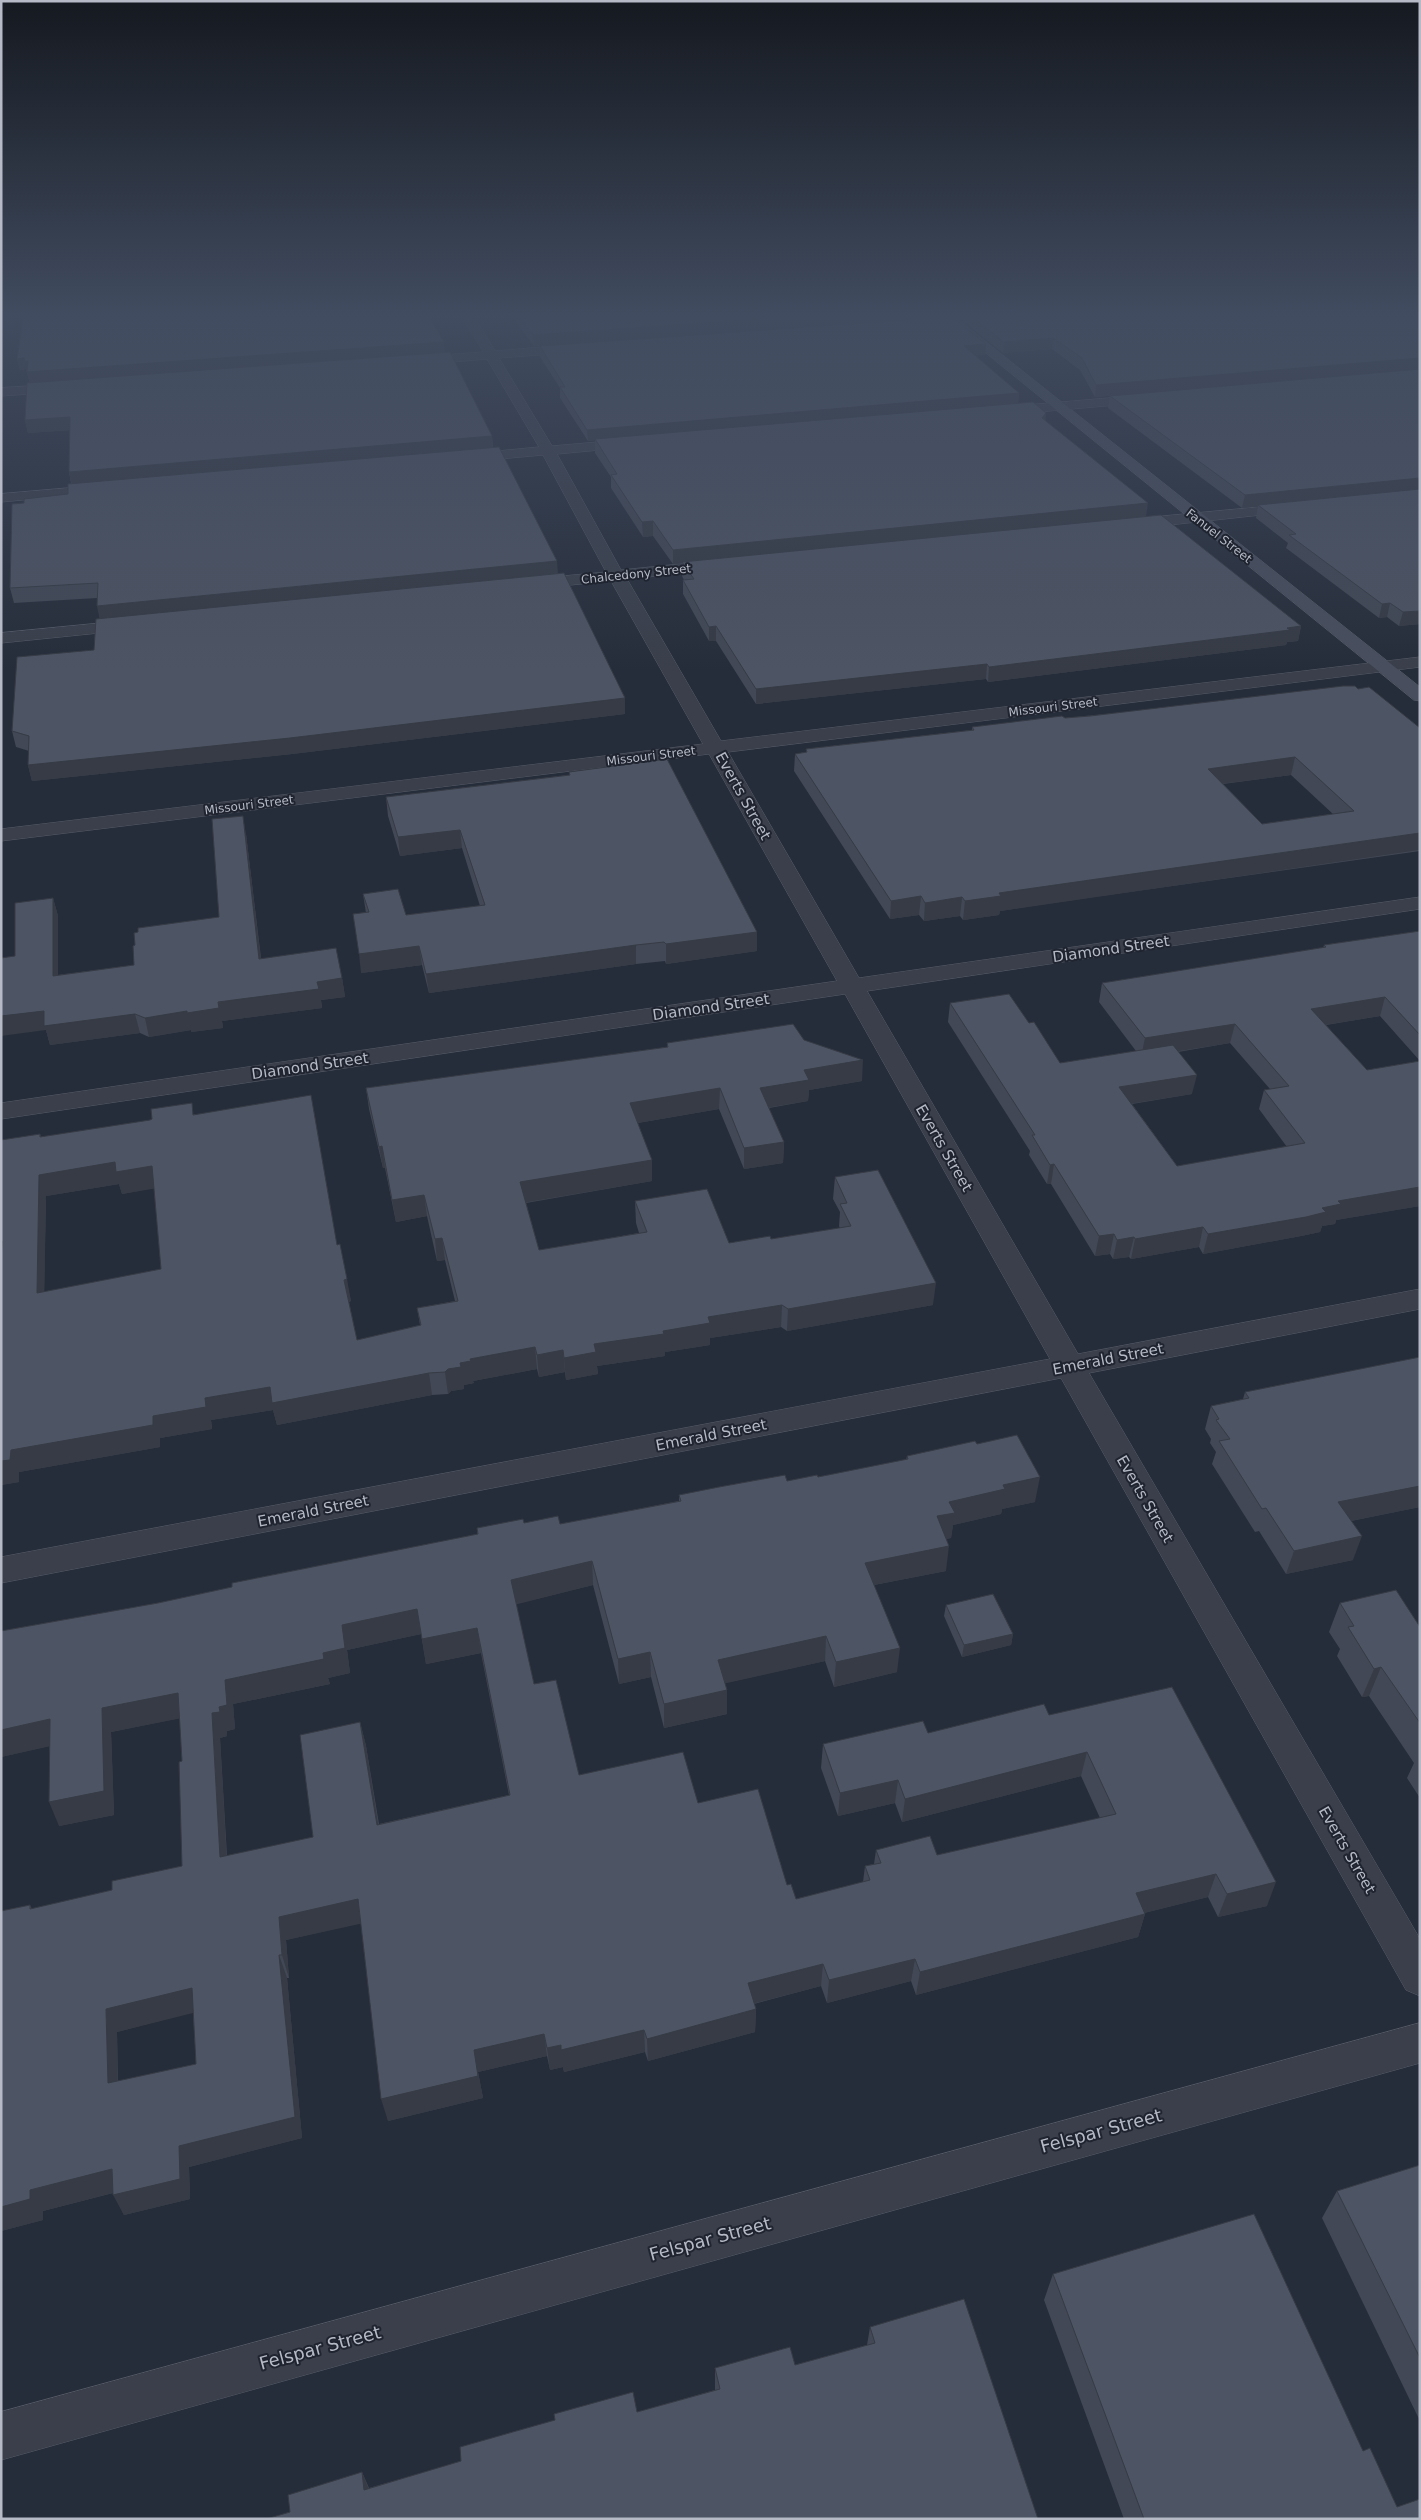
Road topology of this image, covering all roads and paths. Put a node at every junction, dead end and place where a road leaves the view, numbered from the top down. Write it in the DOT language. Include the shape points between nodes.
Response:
graph roads {
  1 [pos="538,436"];
  2 [pos="1096,436"];
  3 [pos="642,442"];
  4 [pos="548,451"];
  5 [pos="454,459"];
  6 [pos="119,488"];
  7 [pos="1,498"];
  8 [pos="1313,506"];
  9 [pos="1196,518"];
  10 [pos="1115,526"];
  11 [pos="737,564"];
  12 [pos="618,576"];
  13 [pos="518,586"];
  14 [pos="150,623"];
  15 [pos="1,638"];
  16 [pos="1420,662"];
  17 [pos="1382,667"];
  18 [pos="1420,696"];
  19 [pos="716,748"];
  20 [pos="1,835"];
  21 [pos="1420,903"];
  22 [pos="853,986"];
  23 [pos="1,1111"];
  24 [pos="1420,1300"];
  25 [pos="1070,1367"];
  26 [pos="1,1570"];
  27 [pos="1420,1977"];
  28 [pos="1420,2043"];
  29 [pos="1,2436"];
  1 -- 4 [label="street, Everts Street"];
  2 -- 9 [label="street, Fanuel Street"];
  3 -- 4 [label="street"];
  4 -- 5 [label="street"];
  4 -- 12 [label="street, Everts Street"];
  6 -- 7 [label="street"];
  8 -- 9 [label="street"];
  9 -- 10 [label="street"];
  9 -- 17 [label="street, Fanuel Street"];
  11 -- 12 [label="street, Chalcedony Street"];
  12 -- 13 [label="street, Chalcedony Street"];
  12 -- 19 [label="street, Everts Street"];
  14 -- 15 [label="street"];
  16 -- 17 [label="street, Missouri Street"];
  17 -- 18 [label="street, Fanuel Street"];
  17 -- 19 [label="street, Missouri Street"];
  19 -- 20 [label="street, Missouri Street"];
  19 -- 22 [label="street, Everts Street"];
  21 -- 22 [label="street, Diamond Street"];
  22 -- 23 [label="street, Diamond Street"];
  22 -- 25 [label="street, Everts Street"];
  24 -- 25 [label="street, Emerald Street"];
  25 -- 26 [label="street, Emerald Street"];
  25 -- 27 [label="street, Everts Street"];
  28 -- 29 [label="street, Felspar Street"];
}
